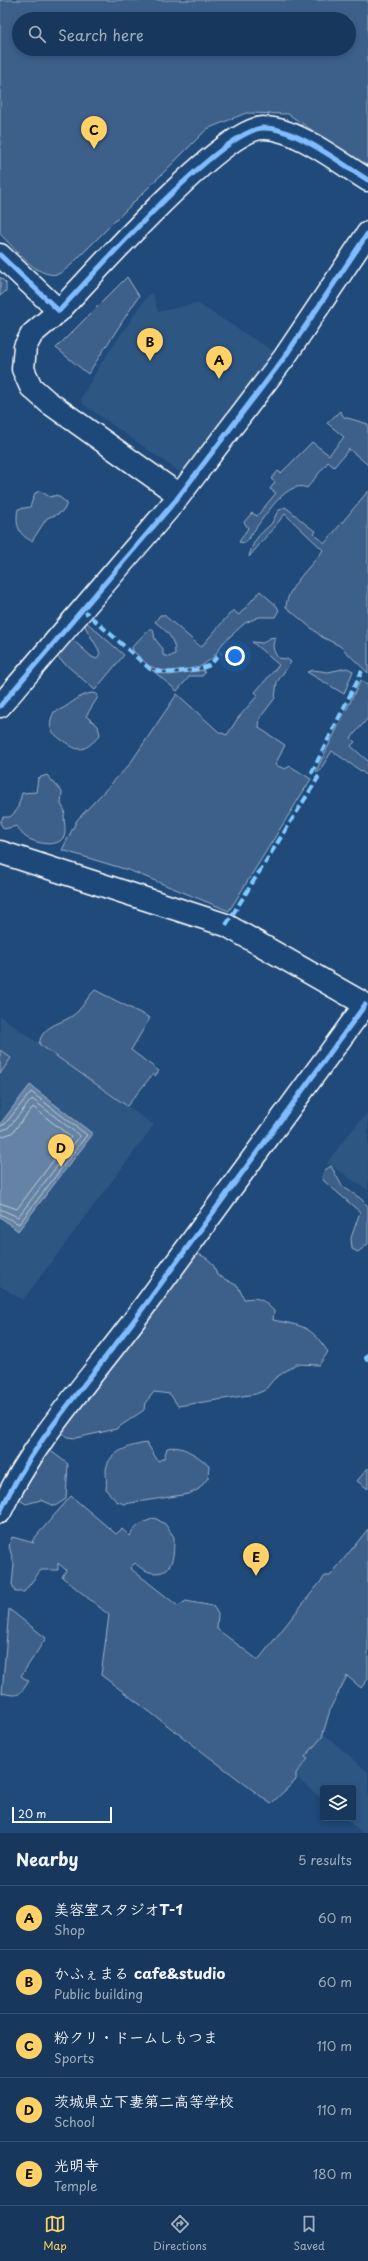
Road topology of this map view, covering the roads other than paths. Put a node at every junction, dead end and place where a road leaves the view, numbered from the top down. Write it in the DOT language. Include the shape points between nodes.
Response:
graph roads {
  1 [pos="368,180"];
  2 [pos="368,233"];
  3 [pos="0,255"];
  4 [pos="59,311"];
  5 [pos="179,495"];
  6 [pos="0,706"];
  7 [pos="0,852"];
  8 [pos="367,1006"];
  9 [pos="0,1512"];
  1 -- 4 [label="street" via="290,132 263,128 244,133 216,153 142,223"];
  2 -- 5 [label="street" via="280,364"];
  3 -- 4 [label="street"];
  4 -- 5 [label="street" via="32,334 25,347 23,369 31,387 48,402"];
  5 -- 6 [label="street"];
  7 -- 8 [label="street" via="226,925"];
  8 -- 9 [label="street" via="30,1458"];
}
